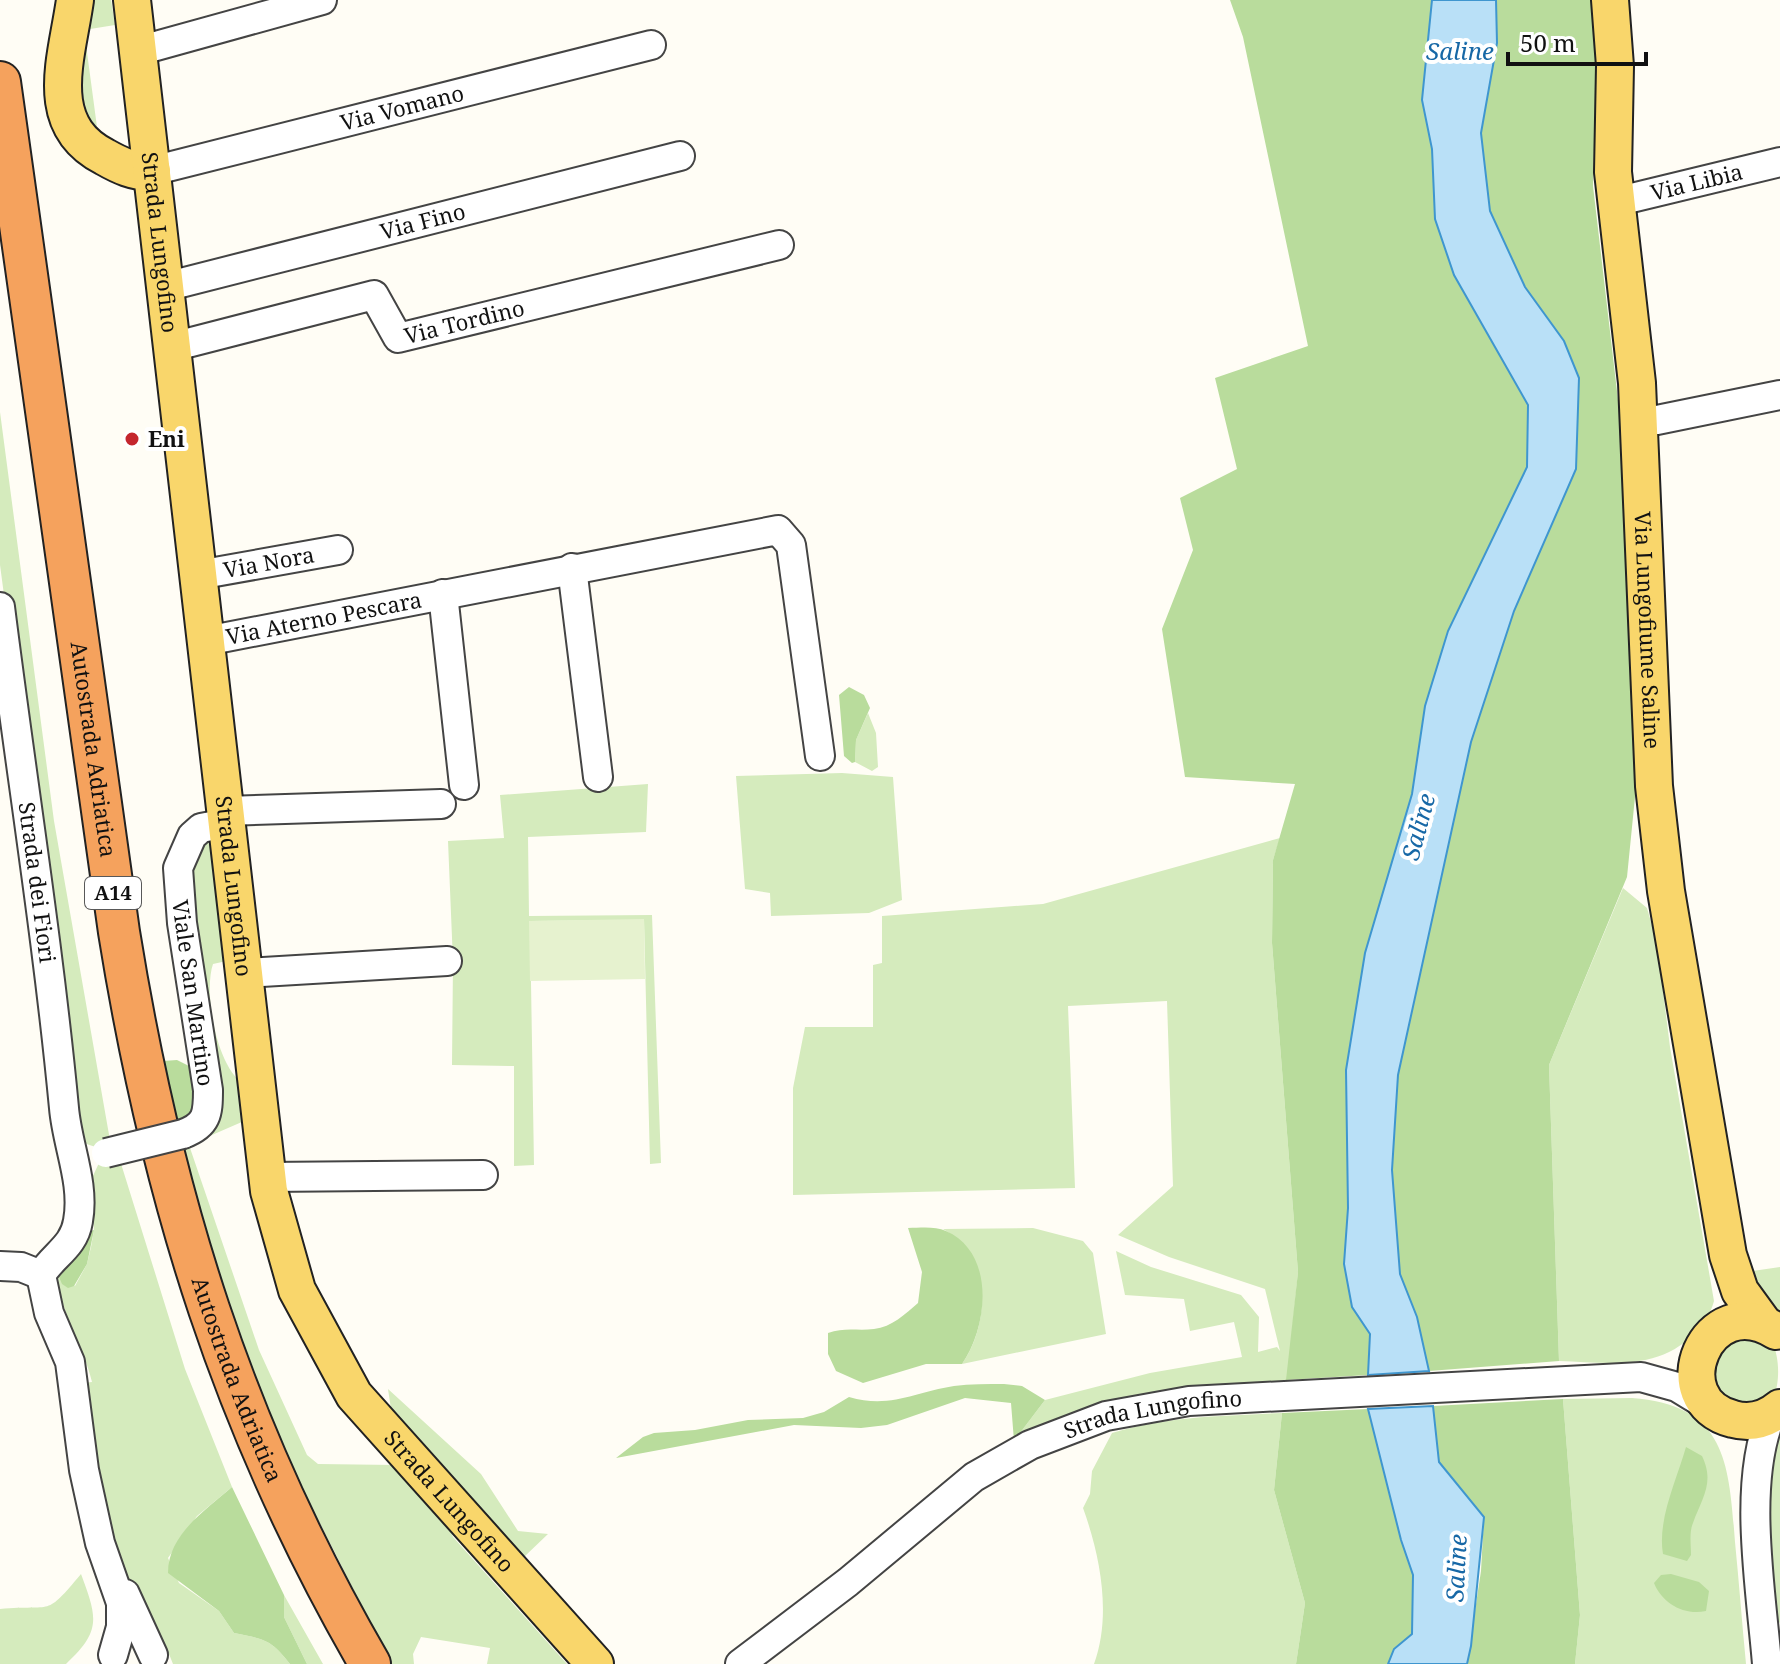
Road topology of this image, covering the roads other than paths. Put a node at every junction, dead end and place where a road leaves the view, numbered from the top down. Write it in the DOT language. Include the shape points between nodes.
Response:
graph roads {
  1 [pos="75,0"];
  2 [pos="132,0"];
  3 [pos="322,0"];
  4 [pos="1610,0"];
  5 [pos="651,45"];
  6 [pos="138,51"];
  7 [pos="0,82"];
  8 [pos="680,156"];
  9 [pos="1780,162"];
  10 [pos="152,171"];
  11 [pos="1615,202"];
  12 [pos="779,245"];
  13 [pos="0,266"];
  14 [pos="165,287"];
  15 [pos="172,347"];
  16 [pos="1780,395"];
  17 [pos="1639,421"];
  18 [pos="338,550"];
  19 [pos="572,568"];
  20 [pos="198,575"];
  21 [pos="443,594"];
  22 [pos="0,607"];
  23 [pos="206,641"];
  24 [pos="820,756"];
  25 [pos="598,777"];
  26 [pos="464,785"];
  27 [pos="441,804"];
  28 [pos="226,817"];
  29 [pos="447,961"];
  30 [pos="244,973"];
  31 [pos="75,1158"];
  32 [pos="483,1175"];
  33 [pos="267,1177"];
  34 [pos="1728,1255"];
  35 [pos="0,1266"];
  36 [pos="41,1275"];
  37 [pos="1772,1329"];
  38 [pos="1706,1343"];
  39 [pos="1641,1377"];
  40 [pos="1775,1411"];
  41 [pos="1721,1414"];
  42 [pos="1755,1487"];
  43 [pos="109,1566"];
  44 [pos="1771,1648"];
  45 [pos="157,1659"];
  46 [pos="109,1660"];
  47 [pos="340,1664"];
  48 [pos="370,1664"];
  49 [pos="595,1664"];
  50 [pos="740,1664"];
  1 -- 10 [label="main road" via="65,113 75,135 108,159"];
  2 -- 6 [label="main road, Strada Lungofino"];
  3 -- 6 [label="street"];
  4 -- 11 [label="main road, Via Lungofiume Saline" via="1615,30"];
  5 -- 10 [label="street, Via Vomano"];
  6 -- 10 [label="main road, Strada Lungofino"];
  7 -- 48 [label="highway, Autostrada Adriatica / A14" via="119,932 156,1133 203,1297 249,1420 298,1530"];
  8 -- 14 [label="street, Via Fino"];
  9 -- 11 [label="street, Via Libia"];
  10 -- 14 [label="main road, Strada Lungofino"];
  11 -- 17 [label="main road, Via Lungofiume Saline"];
  12 -- 15 [label="street, Via Tordino" via="398,338 374,295"];
  13 -- 47 [label="highway, Autostrada Adriatica / A14" via="101,987 139,1170 186,1327 233,1450"];
  14 -- 15 [label="main road, Strada Lungofino"];
  15 -- 20 [label="main road, Strada Lungofino"];
  16 -- 17 [label="street"];
  17 -- 34 [label="main road, Via Lungofiume Saline" via="1659,839"];
  18 -- 20 [label="street, Via Nora"];
  19 -- 21 [label="street, Via Aterno Pescara"];
  19 -- 24 [label="street, Via Aterno Pescara" via="778,530 791,545"];
  19 -- 25 [label="street"];
  20 -- 23 [label="main road, Strada Lungofino"];
  21 -- 23 [label="street, Via Aterno Pescara"];
  21 -- 26 [label="street, Via Aterno Pescara"];
  22 -- 31 [label="street, Strada dei Fiori" via="66,1126"];
  23 -- 28 [label="main road, Strada Lungofino"];
  27 -- 28 [label="street"];
  28 -- 30 [label="main road, Strada Lungofino"];
  28 -- 31 [label="street, Viale San Martino, bridge" via="192,836 178,868 208,1090 204,1124 183,1134"];
  29 -- 30 [label="street"];
  30 -- 33 [label="main road, Strada Lungofino"];
  31 -- 36 [label="street" via="75,1233"];
  32 -- 33 [label="street"];
  33 -- 49 [label="main road, Strada Lungofino" via="297,1290 354,1395"];
  34 -- 37 [label="main road, Via Lungofiume Saline" via="1740,1291"];
  34 -- 38 [label="main road, Via Lungofiume Saline" via="1723,1315"];
  35 -- 36 [label="street"];
  36 -- 43 [label="street" via="49,1313 70,1362 84,1470"];
  37 -- 38 [label="main road" via="1742,1321"];
  38 -- 39 [label="street, Strada Lungofino"];
  38 -- 41 [label="main road" via="1697,1363 1699,1388"];
  39 -- 41 [label="street, Strada Lungofino" via="1677,1387"];
  39 -- 50 [label="street, Strada Lungofino" via="1248,1396 1106,1416 1030,1445 974,1477"];
  40 -- 41 [label="main road" via="1750,1421"];
  40 -- 42 [label="street" via="1758,1450"];
  41 -- 42 [label="street"];
  42 -- 44 [label="street"];
  43 -- 45 [label="street"];
  43 -- 46 [label="street" via="122,1616"];
  45 -- 46 [label="street" via="136,1648"];
}
